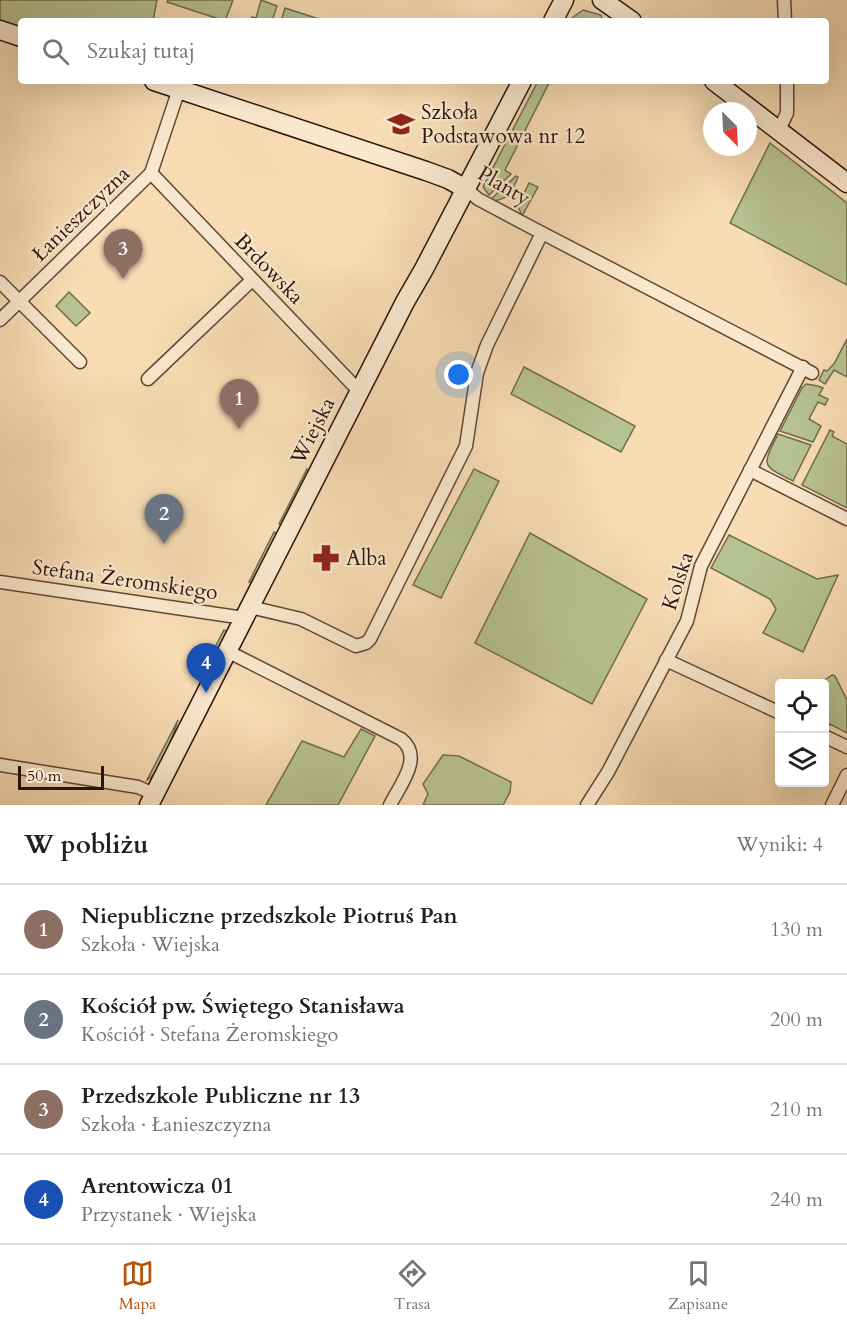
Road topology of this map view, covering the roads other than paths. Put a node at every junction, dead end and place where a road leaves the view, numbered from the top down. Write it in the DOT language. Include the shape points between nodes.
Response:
graph roads {
  1 [pos="564,0"];
  2 [pos="602,0"];
  3 [pos="784,0"];
  4 [pos="555,18"];
  5 [pos="628,18"];
  6 [pos="785,18"];
  7 [pos="0,30"];
  8 [pos="18,36"];
  9 [pos="163,84"];
  10 [pos="520,84"];
  11 [pos="718,84"];
  12 [pos="787,84"];
  13 [pos="179,89"];
  14 [pos="779,130"];
  15 [pos="151,173"];
  16 [pos="847,183"];
  17 [pos="466,189"];
  18 [pos="542,233"];
  19 [pos="252,280"];
  20 [pos="0,282"];
  21 [pos="20,302"];
  22 [pos="0,320"];
  23 [pos="80,362"];
  24 [pos="808,370"];
  25 [pos="148,380"];
  26 [pos="359,391"];
  27 [pos="750,471"];
  28 [pos="847,519"];
  29 [pos="0,582"];
  30 [pos="247,612"];
  31 [pos="228,651"];
  32 [pos="666,660"];
  33 [pos="775,711"];
  34 [pos="829,738"];
  35 [pos="847,747"];
  36 [pos="0,765"];
  37 [pos="847,775"];
  38 [pos="152,800"];
  39 [pos="390,805"];
  40 [pos="587,805"];
  41 [pos="831,805"];
  1 -- 4 [label="street"];
  2 -- 5 [label="street"];
  3 -- 6 [label="street"];
  7 -- 8 [label="street"];
  9 -- 13 [label="street, Planty"];
  10 -- 17 [label="street, Wiejska"];
  11 -- 14 [label="street"];
  12 -- 14 [label="street" via="787,113"];
  13 -- 15 [label="street, Łanieszczyzna"];
  13 -- 17 [label="street, Planty" via="426,171"];
  14 -- 16 [label="street"];
  15 -- 19 [label="street, Brdowska"];
  15 -- 21 [label="street, Łanieszczyzna"];
  17 -- 18 [label="street, Planty"];
  17 -- 26 [label="street, Wiejska"];
  18 -- 24 [label="street, Planty"];
  18 -- 30 [label="street, Stefana Żeromskiego" via="477,373 466,446 366,643 356,646 301,619"];
  19 -- 25 [label="street"];
  19 -- 26 [label="street, Brdowska"];
  20 -- 21 [label="street"];
  21 -- 22 [label="street, Łanieszczyzna"];
  21 -- 23 [label="street"];
  24 -- 27 [label="street, Kolska"];
  26 -- 30 [label="street, Wiejska"];
  27 -- 28 [label="street"];
  27 -- 32 [label="street, Kolska" via="701,566 687,621"];
  29 -- 30 [label="street, Stefana Żeromskiego"];
  30 -- 31 [label="street, Wiejska"];
  31 -- 38 [label="street, Wiejska"];
  31 -- 39 [label="street" via="408,744 411,759"];
  32 -- 33 [label="street"];
  32 -- 40 [label="street, Kolska"];
  34 -- 35 [label="street"];
  36 -- 38 [label="street" via="138,787"];
  37 -- 41 [label="street"];
}
